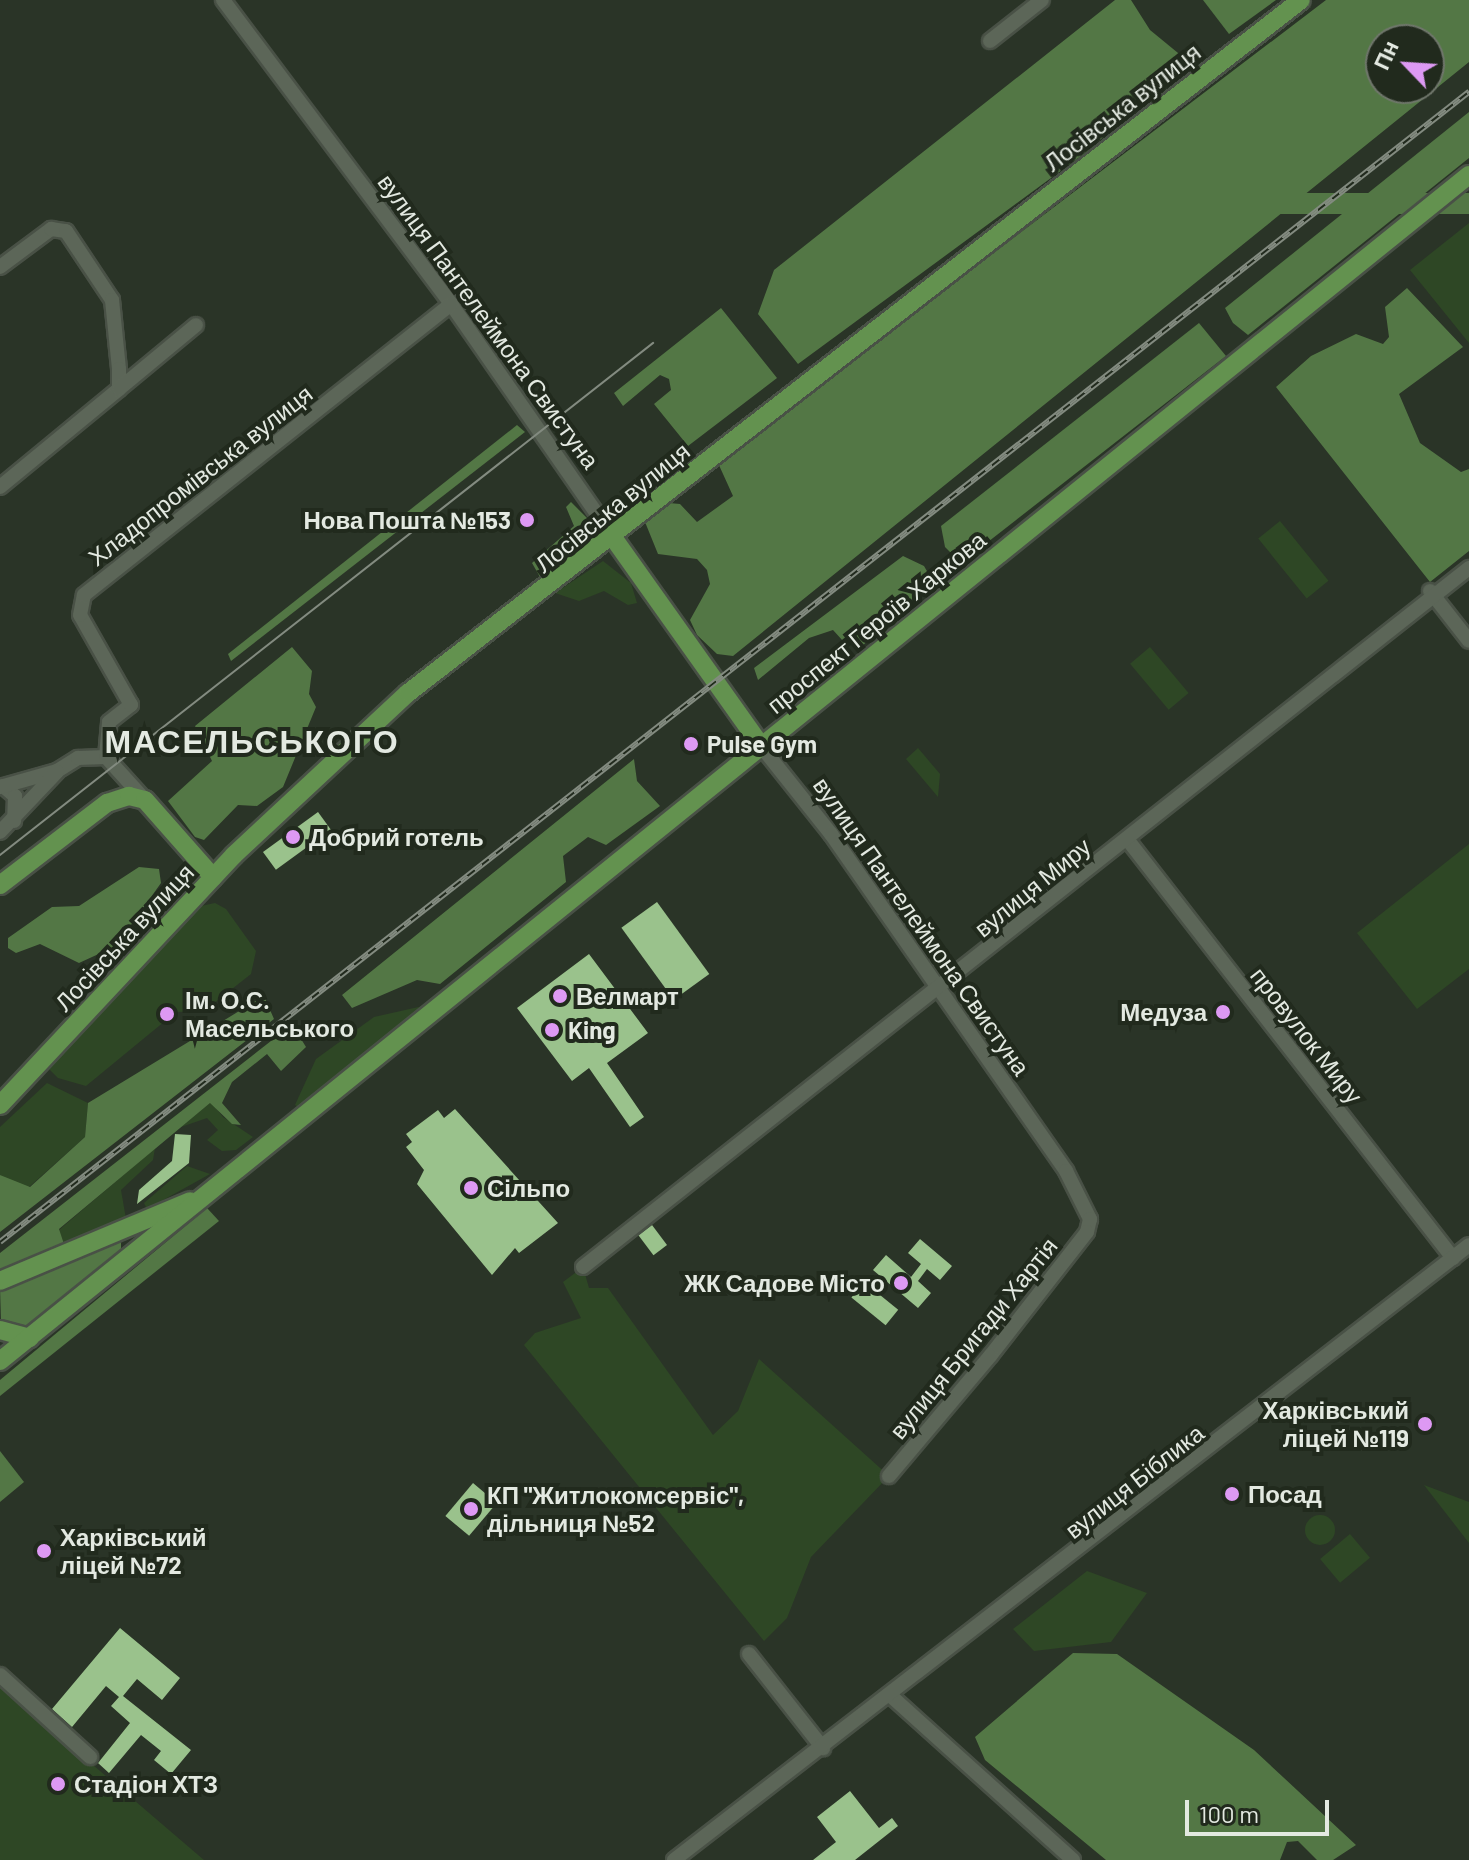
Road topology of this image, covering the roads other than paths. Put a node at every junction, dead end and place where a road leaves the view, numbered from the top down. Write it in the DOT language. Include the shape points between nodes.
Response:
graph roads {
  1 [pos="223,0"];
  2 [pos="1042,0"];
  3 [pos="1301,0"];
  4 [pos="990,41"];
  5 [pos="1469,175"];
  6 [pos="0,267"];
  7 [pos="451,304"];
  8 [pos="196,325"];
  9 [pos="119,389"];
  10 [pos="0,487"];
  11 [pos="612,536"];
  12 [pos="1469,568"];
  13 [pos="1431,593"];
  14 [pos="1469,641"];
  15 [pos="761,746"];
  16 [pos="106,757"];
  17 [pos="57,771"];
  18 [pos="1,786"];
  19 [pos="145,800"];
  20 [pos="14,821"];
  21 [pos="0,832"];
  22 [pos="1127,839"];
  23 [pos="213,877"];
  24 [pos="0,885"];
  25 [pos="939,988"];
  26 [pos="0,1105"];
  27 [pos="200,1197"];
  28 [pos="1090,1227"];
  29 [pos="112,1232"];
  30 [pos="1469,1245"];
  31 [pos="1453,1258"];
  32 [pos="583,1267"];
  33 [pos="117,1270"];
  34 [pos="0,1281"];
  35 [pos="0,1330"];
  36 [pos="30,1338"];
  37 [pos="0,1361"];
  38 [pos="889,1476"];
  39 [pos="749,1654"];
  40 [pos="0,1675"];
  41 [pos="891,1696"];
  42 [pos="823,1748"];
  43 [pos="90,1757"];
  44 [pos="674,1860"];
  45 [pos="1073,1860"];
  1 -- 7 [label="street, вулиця Пантелеймона Свистуна"];
  2 -- 4 [label="street"];
  3 -- 11 [label="main road, Лосівська вулиця"];
  5 -- 15 [label="main road, проспект Героїв Харкова"];
  6 -- 9 [label="street" via="51,229 66,231 115,309"];
  7 -- 11 [label="street, вулиця Пантелеймона Свистуна"];
  7 -- 16 [label="street, Хладопромівська вулиця" via="84,595 80,615 131,705 109,722"];
  8 -- 9 [label="street"];
  9 -- 10 [label="street"];
  11 -- 15 [label="main road, вулиця Пантелеймона Свистуна"];
  11 -- 23 [label="main road, Лосівська вулиця" via="408,693"];
  12 -- 13 [label="street, вулиця Миру"];
  13 -- 14 [label="street"];
  13 -- 22 [label="street, вулиця Миру"];
  15 -- 25 [label="street, вулиця Пантелеймона Свистуна"];
  15 -- 27 [label="main road, проспект Героїв Харкова"];
  16 -- 17 [label="street" via="78,758"];
  16 -- 19 [label="street"];
  17 -- 18 [label="street"];
  17 -- 20 [label="street"];
  18 -- 20 [label="street" via="15,796"];
  19 -- 23 [label="main road"];
  19 -- 24 [label="main road" via="129,796 107,803"];
  20 -- 21 [label="street"];
  22 -- 25 [label="street, вулиця Миру"];
  22 -- 31 [label="street, провулок Миру"];
  23 -- 26 [label="main road, Лосівська вулиця"];
  25 -- 28 [label="street, вулиця Пантелеймона Свистуна" via="1066,1171"];
  25 -- 32 [label="street, вулиця Миру"];
  27 -- 29 [label="main road, проспект Героїв Харкова"];
  27 -- 33 [label="main road, проспект Героїв Харкова"];
  28 -- 38 [label="street, вулиця Бригади Хартія"];
  29 -- 33 [label="main road" via="129,1245"];
  29 -- 34 [label="main road, проспект Героїв Харкова"];
  30 -- 31 [label="street, вулиця Біблика"];
  31 -- 41 [label="street, вулиця Біблика"];
  33 -- 36 [label="main road, проспект Героїв Харкова"];
  35 -- 36 [label="main road"];
  36 -- 37 [label="main road, проспект Героїв Харкова"];
  39 -- 42 [label="street"];
  40 -- 43 [label="street"];
  41 -- 42 [label="street, вулиця Біблика"];
  41 -- 45 [label="street"];
  42 -- 44 [label="street"];
}
